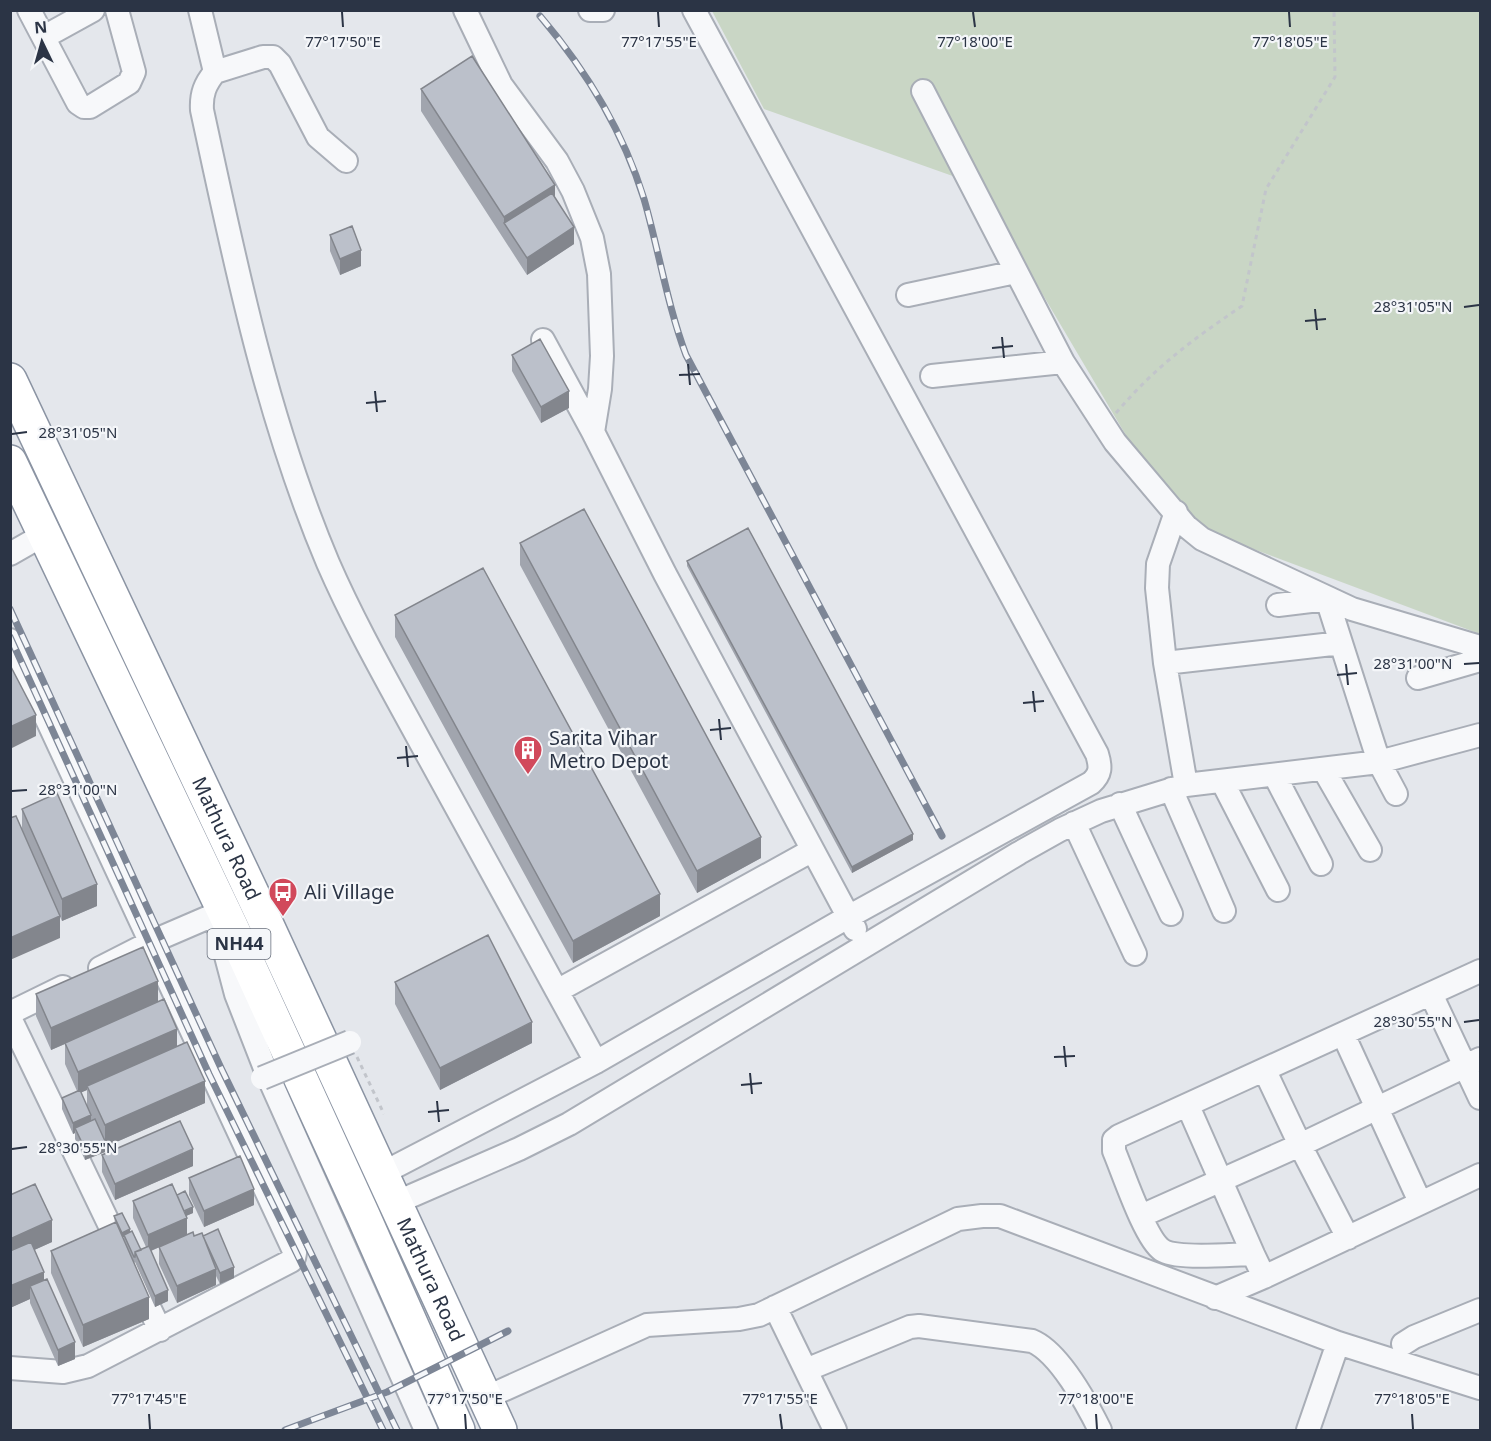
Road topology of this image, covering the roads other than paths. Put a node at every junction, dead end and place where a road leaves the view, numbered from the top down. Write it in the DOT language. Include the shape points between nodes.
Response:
graph roads {
  1 [pos="29,10"];
  2 [pos="93,10"];
  3 [pos="117,10"];
  4 [pos="200,10"];
  5 [pos="465,10"];
  6 [pos="590,10"];
  7 [pos="603,10"];
  8 [pos="694,10"];
  9 [pos="44,37"];
  10 [pos="216,72"];
  11 [pos="923,91"];
  12 [pos="346,161"];
  13 [pos="1016,272"];
  14 [pos="908,294"];
  15 [pos="543,340"];
  16 [pos="1063,362"];
  17 [pos="932,376"];
  18 [pos="10,380"];
  19 [pos="593,432"];
  20 [pos="10,462"];
  21 [pos="1176,512"];
  22 [pos="45,534"];
  23 [pos="10,554"];
  24 [pos="1327,598"];
  25 [pos="1278,605"];
  26 [pos="10,640"];
  27 [pos="1341,643"];
  28 [pos="1480,647"];
  29 [pos="1480,660"];
  30 [pos="1165,663"];
  31 [pos="1418,678"];
  32 [pos="1480,735"];
  33 [pos="1378,762"];
  34 [pos="1324,770"];
  35 [pos="1275,776"];
  36 [pos="1222,782"];
  37 [pos="1178,787"];
  38 [pos="1396,794"];
  39 [pos="1120,804"];
  40 [pos="1074,823"];
  41 [pos="1370,850"];
  42 [pos="811,851"];
  43 [pos="1321,864"];
  44 [pos="1278,890"];
  45 [pos="219,912"];
  46 [pos="1224,912"];
  47 [pos="1171,914"];
  48 [pos="848,917"];
  49 [pos="151,942"];
  50 [pos="864,945"];
  51 [pos="1135,954"];
  52 [pos="1480,971"];
  53 [pos="557,991"];
  54 [pos="1431,994"];
  55 [pos="10,1013"];
  56 [pos="10,1018"];
  57 [pos="1343,1034"];
  58 [pos="350,1042"];
  59 [pos="596,1062"];
  60 [pos="1473,1063"];
  61 [pos="1265,1071"];
  62 [pos="262,1078"];
  63 [pos="1480,1098"];
  64 [pos="1188,1106"];
  65 [pos="1377,1108"];
  66 [pos="1300,1146"];
  67 [pos="381,1174"];
  68 [pos="1480,1175"];
  69 [pos="1221,1180"];
  70 [pos="1420,1202"];
  71 [pos="395,1203"];
  72 [pos="1141,1216"];
  73 [pos="1348,1238"];
  74 [pos="1253,1254"];
  75 [pos="1264,1277"];
  76 [pos="1215,1298"];
  77 [pos="775,1307"];
  78 [pos="1480,1310"];
  79 [pos="160,1330"];
  80 [pos="1338,1343"];
  81 [pos="1403,1344"];
  82 [pos="10,1368"];
  83 [pos="806,1370"];
  84 [pos="1480,1388"];
  85 [pos="485,1398"];
  86 [pos="426,1431"];
  87 [pos="458,1431"];
  88 [pos="500,1431"];
  89 [pos="835,1431"];
  90 [pos="1100,1431"];
  91 [pos="1308,1431"];
  1 -- 9 [label="street"];
  2 -- 9 [label="street"];
  3 -- 9 [label="street" via="133,78 90,107 78,103"];
  4 -- 10 [label="street"];
  5 -- 19 [label="street" via="501,85 573,191 592,238 600,285 602,356"];
  6 -- 7 [label="street"];
  8 -- 48 [label="street" via="1100,763 1097,777 1090,783"];
  10 -- 12 [label="street" via="273,57 318,137"];
  10 -- 53 [label="street" via="205,87 202,111 272,405 307,508 359,629"];
  11 -- 13 [label="street"];
  13 -- 14 [label="street"];
  13 -- 16 [label="street"];
  15 -- 19 [label="street"];
  16 -- 17 [label="street"];
  16 -- 21 [label="street" via="1115,442"];
  18 -- 67 [label="highway, Mathura Road / NH44"];
  19 -- 42 [label="street"];
  20 -- 22 [label="highway, Mathura Road / NH44"];
  21 -- 24 [label="street" via="1202,539"];
  21 -- 30 [label="street" via="1158,564"];
  22 -- 23 [label="street"];
  22 -- 45 [label="highway, Mathura Road / NH44" via="205,872"];
  24 -- 25 [label="street"];
  24 -- 27 [label="street"];
  24 -- 28 [label="street"];
  26 -- 49 [label="street"];
  27 -- 30 [label="street"];
  27 -- 33 [label="street"];
  29 -- 31 [label="street"];
  30 -- 37 [label="street"];
  32 -- 33 [label="street"];
  33 -- 34 [label="street"];
  33 -- 38 [label="street"];
  34 -- 35 [label="street"];
  34 -- 41 [label="street"];
  35 -- 36 [label="street"];
  35 -- 43 [label="street"];
  36 -- 37 [label="street"];
  36 -- 44 [label="street"];
  37 -- 39 [label="street"];
  37 -- 46 [label="street"];
  39 -- 40 [label="street"];
  39 -- 47 [label="street"];
  40 -- 50 [label="street"];
  40 -- 51 [label="street"];
  42 -- 48 [label="street"];
  42 -- 53 [label="street"];
  45 -- 49 [label="street"];
  45 -- 86 [label="street" via="236,994 268,1076"];
  45 -- 87 [label="highway, Mathura Road / NH44" via="363,1215"];
  48 -- 50 [label="street"];
  48 -- 59 [label="street"];
  49 -- 55 [label="street"];
  49 -- 79 [label="street" via="294,1253 291,1261"];
  50 -- 71 [label="street" via="569,1124"];
  52 -- 54 [label="street"];
  53 -- 59 [label="street"];
  54 -- 57 [label="street"];
  54 -- 60 [label="street"];
  56 -- 79 [label="street"];
  57 -- 61 [label="street"];
  57 -- 65 [label="street"];
  58 -- 62 [label="street, bridge"];
  59 -- 67 [label="street"];
  60 -- 63 [label="street"];
  60 -- 65 [label="street"];
  61 -- 64 [label="street"];
  61 -- 66 [label="street"];
  64 -- 69 [label="street"];
  64 -- 72 [label="street" via="1114,1140 1114,1151"];
  65 -- 66 [label="street"];
  65 -- 70 [label="street"];
  66 -- 69 [label="street"];
  66 -- 73 [label="street"];
  67 -- 71 [label="highway, Mathura Road / NH44"];
  68 -- 70 [label="street"];
  69 -- 72 [label="street"];
  69 -- 74 [label="street"];
  70 -- 73 [label="street"];
  71 -- 85 [label="highway, Mathura Road / NH44"];
  72 -- 74 [label="street" via="1151,1239 1162,1250 1179,1255"];
  73 -- 75 [label="street"];
  74 -- 75 [label="street"];
  75 -- 76 [label="street"];
  76 -- 77 [label="street" via="1000,1216 982,1216 958,1219"];
  76 -- 80 [label="street"];
  77 -- 83 [label="street"];
  77 -- 85 [label="street" via="739,1319 646,1325"];
  78 -- 81 [label="street"];
  79 -- 82 [label="street" via="75,1370"];
  80 -- 84 [label="street"];
  80 -- 91 [label="street"];
  83 -- 89 [label="street"];
  83 -- 90 [label="street" via="910,1327 1032,1341 1047,1349 1068,1376"];
  85 -- 88 [label="highway, Mathura Road / NH44"];
}
